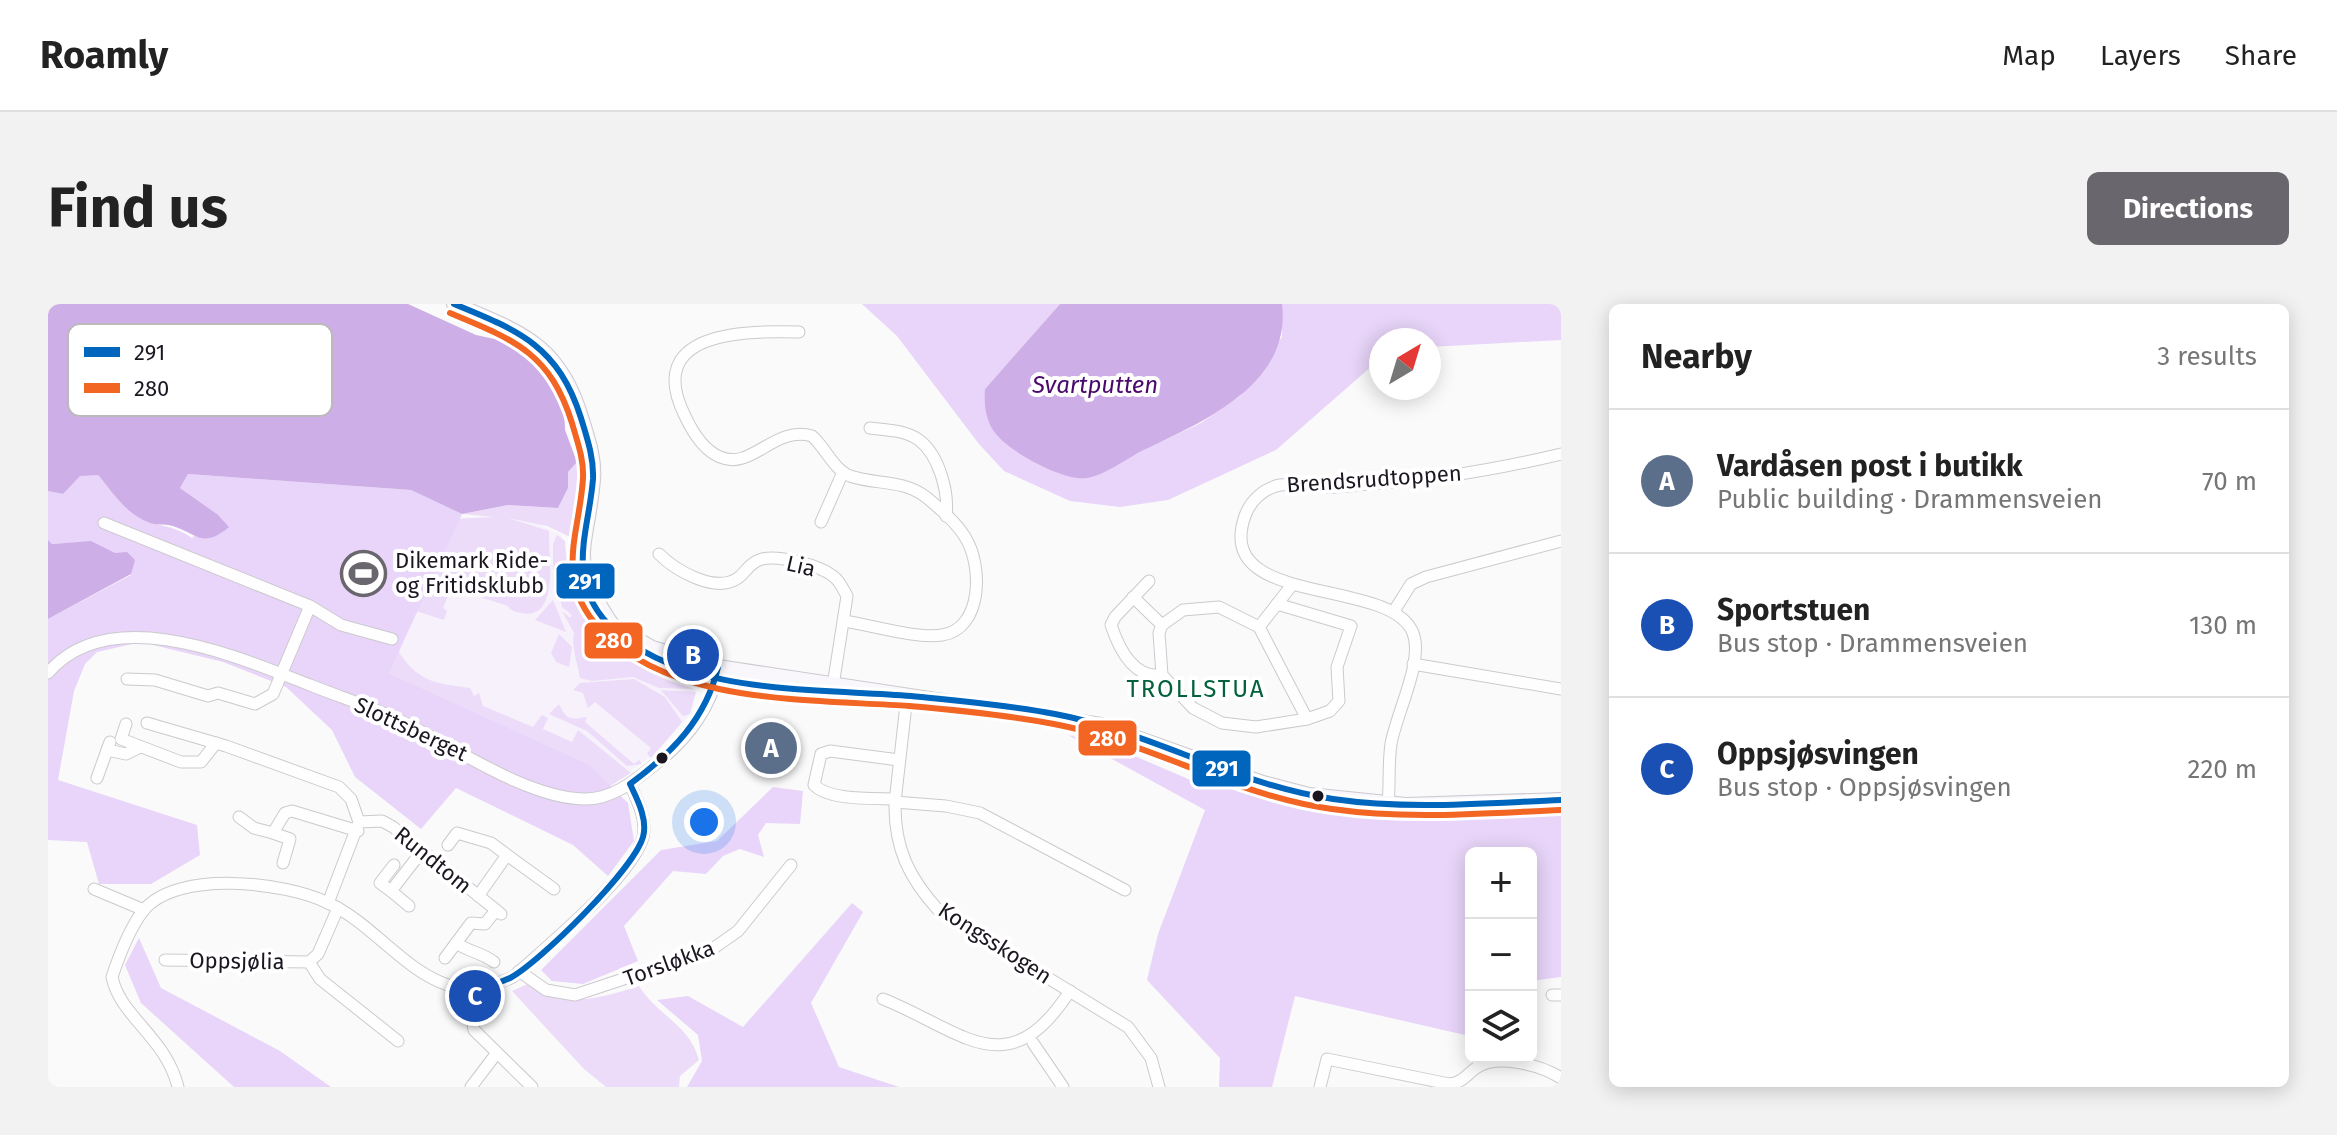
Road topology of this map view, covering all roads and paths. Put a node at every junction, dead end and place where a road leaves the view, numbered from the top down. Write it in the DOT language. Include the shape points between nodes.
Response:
graph roads {
  1 [pos="454,304"];
  2 [pos="799,332"];
  3 [pos="870,428"];
  4 [pos="1561,454"];
  5 [pos="843,472"];
  6 [pos="946,516"];
  7 [pos="821,522"];
  8 [pos="104,523"];
  9 [pos="1561,541"];
  10 [pos="659,554"];
  11 [pos="1149,581"];
  12 [pos="1292,585"];
  13 [pos="1133,597"];
  14 [pos="1277,604"];
  15 [pos="310,606"];
  16 [pos="1394,611"];
  17 [pos="844,621"];
  18 [pos="1162,625"];
  19 [pos="1259,627"];
  20 [pos="392,639"];
  21 [pos="1413,664"];
  22 [pos="48,673"];
  23 [pos="717,673"];
  24 [pos="281,674"];
  25 [pos="1162,675"];
  26 [pos="127,679"];
  27 [pos="832,688"];
  28 [pos="1561,689"];
  29 [pos="907,696"];
  30 [pos="1307,719"];
  31 [pos="147,723"];
  32 [pos="126,724"];
  33 [pos="216,743"];
  34 [pos="140,747"];
  35 [pos="899,760"];
  36 [pos="97,778"];
  37 [pos="630,784"];
  38 [pos="1561,800"];
  39 [pos="896,801"];
  40 [pos="1388,805"];
  41 [pos="239,817"];
  42 [pos="358,827"];
  43 [pos="273,833"];
  44 [pos="422,851"];
  45 [pos="442,853"];
  46 [pos="507,855"];
  47 [pos="283,863"];
  48 [pos="791,865"];
  49 [pos="404,874"];
  50 [pos="94,889"];
  51 [pos="554,889"];
  52 [pos="1125,890"];
  53 [pos="391,891"];
  54 [pos="478,896"];
  55 [pos="333,906"];
  56 [pos="409,906"];
  57 [pos="144,910"];
  58 [pos="456,943"];
  59 [pos="445,958"];
  60 [pos="165,960"];
  61 [pos="309,962"];
  62 [pos="494,962"];
  63 [pos="519,971"];
  64 [pos="468,989"];
  65 [pos="1070,991"];
  66 [pos="883,999"];
  67 [pos="398,1041"];
  68 [pos="1033,1043"];
  69 [pos="496,1054"];
  70 [pos="1561,1078"];
  71 [pos="1461,1085"];
  72 [pos="178,1087"];
  73 [pos="471,1087"];
  74 [pos="532,1087"];
  75 [pos="1063,1087"];
  76 [pos="1159,1087"];
  77 [pos="1320,1087"];
  1 -- 23 [label="main road" via="529,337 557,361 571,384 593,469 581,557 592,595 611,624 652,648"];
  2 -- 5 [label="street" via="739,334 698,343 677,365 677,395 691,428 717,456 746,457 795,432 812,436"];
  3 -- 6 [label="street" via="904,433 928,450 945,492"];
  4 -- 12 [label="street, Brendsrudtoppen" via="1390,483 1291,484 1263,491 1245,514 1243,542 1260,570"];
  5 -- 6 [label="street" via="907,487"];
  5 -- 7 [label="street"];
  6 -- 17 [label="street" via="966,538 974,561 974,606 967,621 957,631 940,635"];
  8 -- 15 [label="street"];
  9 -- 16 [label="street" via="1426,577 1411,584"];
  10 -- 17 [label="street, Lia" via="689,575 718,582 738,578 762,559 818,568 841,583 847,596"];
  11 -- 13 [label="street"];
  12 -- 14 [label="street"];
  12 -- 16 [label="street, Brendsrudtoppen"];
  13 -- 18 [label="street"];
  13 -- 25 [label="street" via="1111,625 1136,670 1144,676"];
  14 -- 19 [label="street"];
  14 -- 30 [label="street" via="1351,626 1337,667 1339,701 1330,711"];
  15 -- 20 [label="street" via="349,628"];
  15 -- 24 [label="street"];
  16 -- 21 [label="street" via="1414,635"];
  17 -- 27 [label="street, Lia"];
  18 -- 19 [label="street" via="1183,610 1204,606 1229,610"];
  18 -- 25 [label="street"];
  19 -- 30 [label="street"];
  21 -- 28 [label="street"];
  21 -- 40 [label="street" via="1391,746"];
  22 -- 24 [label="street, Slottsberget" via="91,645 141,638 197,645"];
  23 -- 27 [label="main road"];
  23 -- 37 [label="street, Slottsberget" via="689,733"];
  24 -- 26 [label="street" via="273,694 255,704 155,680"];
  24 -- 37 [label="street, Slottsberget" via="397,719 560,797 586,800"];
  25 -- 30 [label="street" via="1193,708 1222,723 1256,727"];
  27 -- 29 [label="main road"];
  29 -- 35 [label="street, Kongsskogen"];
  29 -- 40 [label="main road" via="1075,719 1287,790"];
  31 -- 33 [label="street"];
  32 -- 34 [label="street" via="121,739"];
  33 -- 34 [label="street" via="201,762 181,762"];
  33 -- 42 [label="street" via="339,787 351,799"];
  34 -- 36 [label="street" via="126,754 108,746"];
  35 -- 39 [label="street, Kongsskogen"];
  35 -- 39 [label="street" via="830,751 821,754 814,785 833,793"];
  37 -- 63 [label="street" via="644,820 638,851"];
  38 -- 40 [label="main road"];
  39 -- 52 [label="street" via="980,813"];
  39 -- 65 [label="street, Kongsskogen" via="901,855 915,884 939,911"];
  41 -- 43 [label="street"];
  42 -- 43 [label="street, Rundtom" via="292,811"];
  42 -- 44 [label="street, Rundtom" via="382,821"];
  42 -- 55 [label="street"];
  43 -- 47 [label="street" via="291,835"];
  44 -- 45 [label="street, Rundtom"];
  44 -- 49 [label="street"];
  45 -- 46 [label="street" via="457,833 491,843"];
  45 -- 54 [label="street, Rundtom"];
  46 -- 51 [label="street"];
  46 -- 54 [label="street"];
  48 -- 63 [label="street, Torsløkka" via="746,923 711,950 575,995 546,990"];
  49 -- 53 [label="street"];
  49 -- 53 [label="street" via="390,862 380,883"];
  50 -- 57 [label="street"];
  53 -- 56 [label="street"];
  54 -- 58 [label="street, Rundtom" via="499,912 485,924 471,923"];
  55 -- 57 [label="street" via="262,885 202,885 174,891"];
  55 -- 61 [label="street, Oppsjølia" via="318,954"];
  55 -- 64 [label="street" via="434,979"];
  57 -- 72 [label="street" via="112,977 121,1001 170,1062"];
  58 -- 59 [label="street"];
  58 -- 62 [label="street"];
  60 -- 61 [label="street, Oppsjølia"];
  61 -- 67 [label="street, Oppsjølia" via="320,979"];
  63 -- 64 [label="street" via="490,986"];
  64 -- 69 [label="street" via="474,1030"];
  65 -- 68 [label="street, Kongsskogen"];
  65 -- 76 [label="street, Kongsskogen" via="1128,1027 1151,1058"];
  66 -- 68 [label="street" via="980,1051"];
  68 -- 75 [label="street"];
  69 -- 73 [label="street"];
  69 -- 74 [label="street"];
  70 -- 71 [label="street" via="1537,1066 1489,1062 1477,1066"];
  71 -- 77 [label="street" via="1327,1059"];
}
